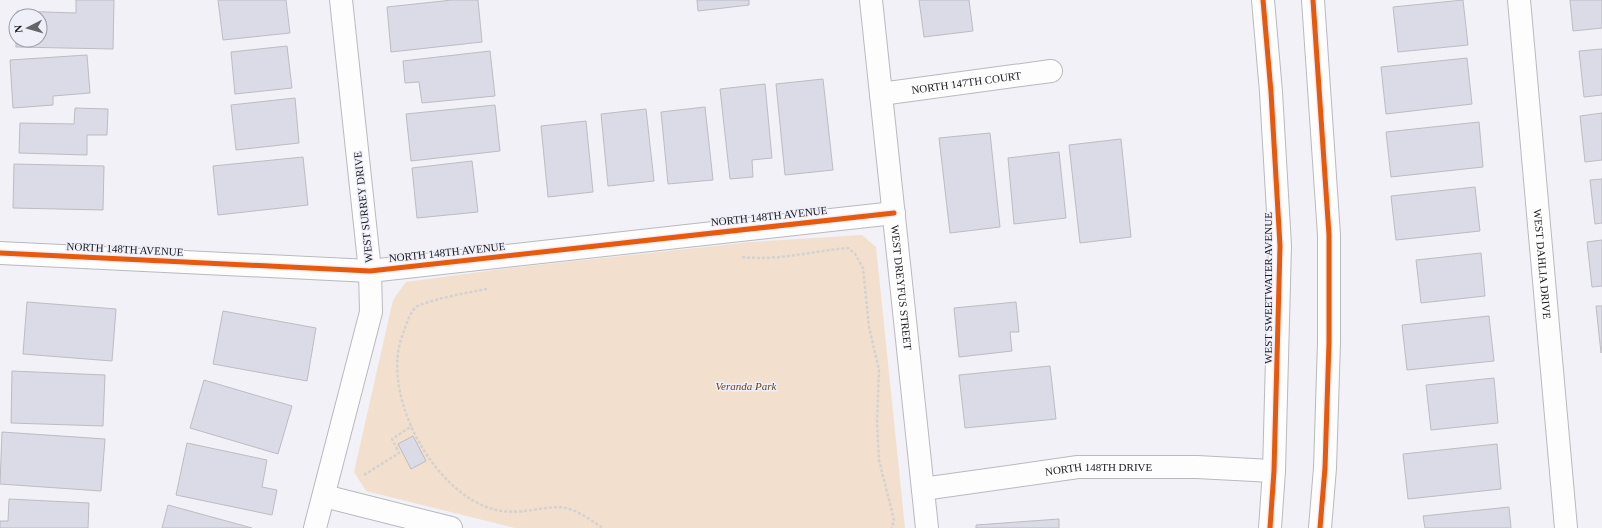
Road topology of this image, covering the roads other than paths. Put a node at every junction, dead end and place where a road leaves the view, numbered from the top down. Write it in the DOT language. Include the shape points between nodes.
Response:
graph roads {
  1 [pos="341,0"];
  2 [pos="871,0"];
  3 [pos="1263,0"];
  4 [pos="1313,0"];
  5 [pos="1519,0"];
  6 [pos="1052,71"];
  7 [pos="881,94"];
  8 [pos="894,212"];
  9 [pos="0,253"];
  10 [pos="370,271"];
  11 [pos="1274,471"];
  12 [pos="923,488"];
  13 [pos="324,496"];
  14 [pos="315,528"];
  15 [pos="451,528"];
  16 [pos="927,528"];
  17 [pos="1270,528"];
  18 [pos="1320,528"];
  19 [pos="1566,528"];
  1 -- 10 [label="street, WEST SURREY DRIVE"];
  2 -- 7 [label="street, WEST DREYFUS STREET"];
  3 -- 11 [label="street, WEST SWEETWATER AVENUE" via="1280,246"];
  4 -- 18 [label="street" via="1329,235 1329,342 1325,468"];
  5 -- 19 [label="street, WEST DAHLIA DRIVE"];
  6 -- 7 [label="street, NORTH 147TH COURT"];
  7 -- 8 [label="street, WEST DREYFUS STREET"];
  8 -- 10 [label="street, NORTH 148TH AVENUE"];
  8 -- 12 [label="street, WEST DREYFUS STREET"];
  9 -- 10 [label="street, NORTH 148TH AVENUE"];
  10 -- 13 [label="street, WEST SURREY DRIVE" via="370,312"];
  11 -- 12 [label="street, NORTH 148TH DRIVE" via="1197,467 1078,467"];
  11 -- 17 [label="street, WEST SWEETWATER AVENUE"];
  12 -- 16 [label="street, WEST DREYFUS STREET"];
  13 -- 14 [label="street, WEST SURREY DRIVE"];
  13 -- 15 [label="street"];
}
